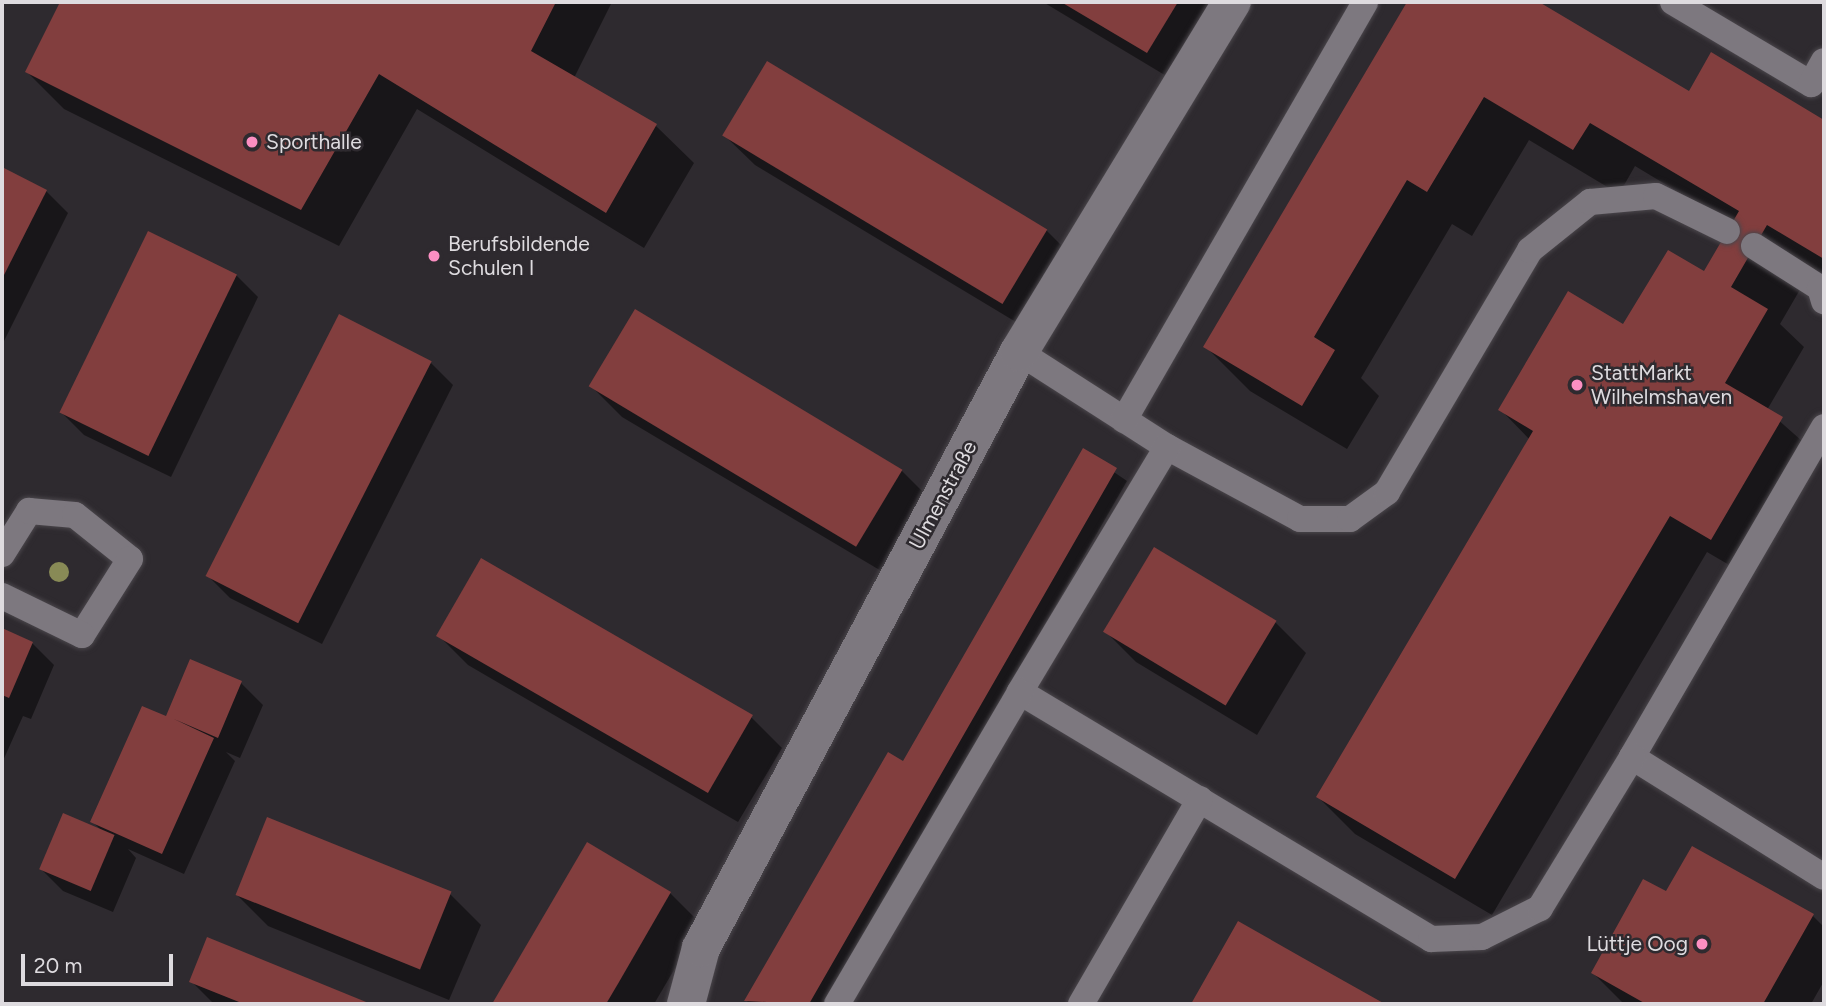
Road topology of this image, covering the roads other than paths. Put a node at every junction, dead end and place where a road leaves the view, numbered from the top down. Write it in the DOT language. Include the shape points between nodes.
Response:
graph roads {
  1 [pos="1232,2"];
  2 [pos="1365,2"];
  3 [pos="1673,2"];
  4 [pos="1824,61"];
  5 [pos="1817,88"];
  6 [pos="1727,231"];
  7 [pos="1754,246"];
  8 [pos="1824,301"];
  9 [pos="1019,352"];
  10 [pos="1124,420"];
  11 [pos="1824,427"];
  12 [pos="1167,447"];
  13 [pos="2,554"];
  14 [pos="2,596"];
  15 [pos="1020,692"];
  16 [pos="1632,757"];
  17 [pos="1200,799"];
  18 [pos="1824,877"];
  19 [pos="848,1000"];
  20 [pos="686,1004"];
  21 [pos="1080,1004"];
  1 -- 9 [label="street, Ulmenstraße"];
  2 -- 10 [label="lane"];
  3 -- 5 [label="lane"];
  4 -- 5 [label="lane"];
  6 -- 12 [label="lane" via="1656,196 1590,202 1530,250 1387,492 1350,519 1300,519"];
  7 -- 8 [label="lane" via="1820,288"];
  9 -- 10 [label="lane"];
  9 -- 20 [label="street, Ulmenstraße" via="701,948"];
  10 -- 12 [label="lane"];
  11 -- 16 [label="lane"];
  12 -- 15 [label="lane"];
  13 -- 14 [label="lane" via="29,511 75,515 130,559 82,635"];
  15 -- 17 [label="lane"];
  15 -- 19 [label="lane"];
  16 -- 17 [label="lane" via="1540,908 1482,937 1431,939"];
  16 -- 18 [label="lane"];
  17 -- 21 [label="lane"];
}
